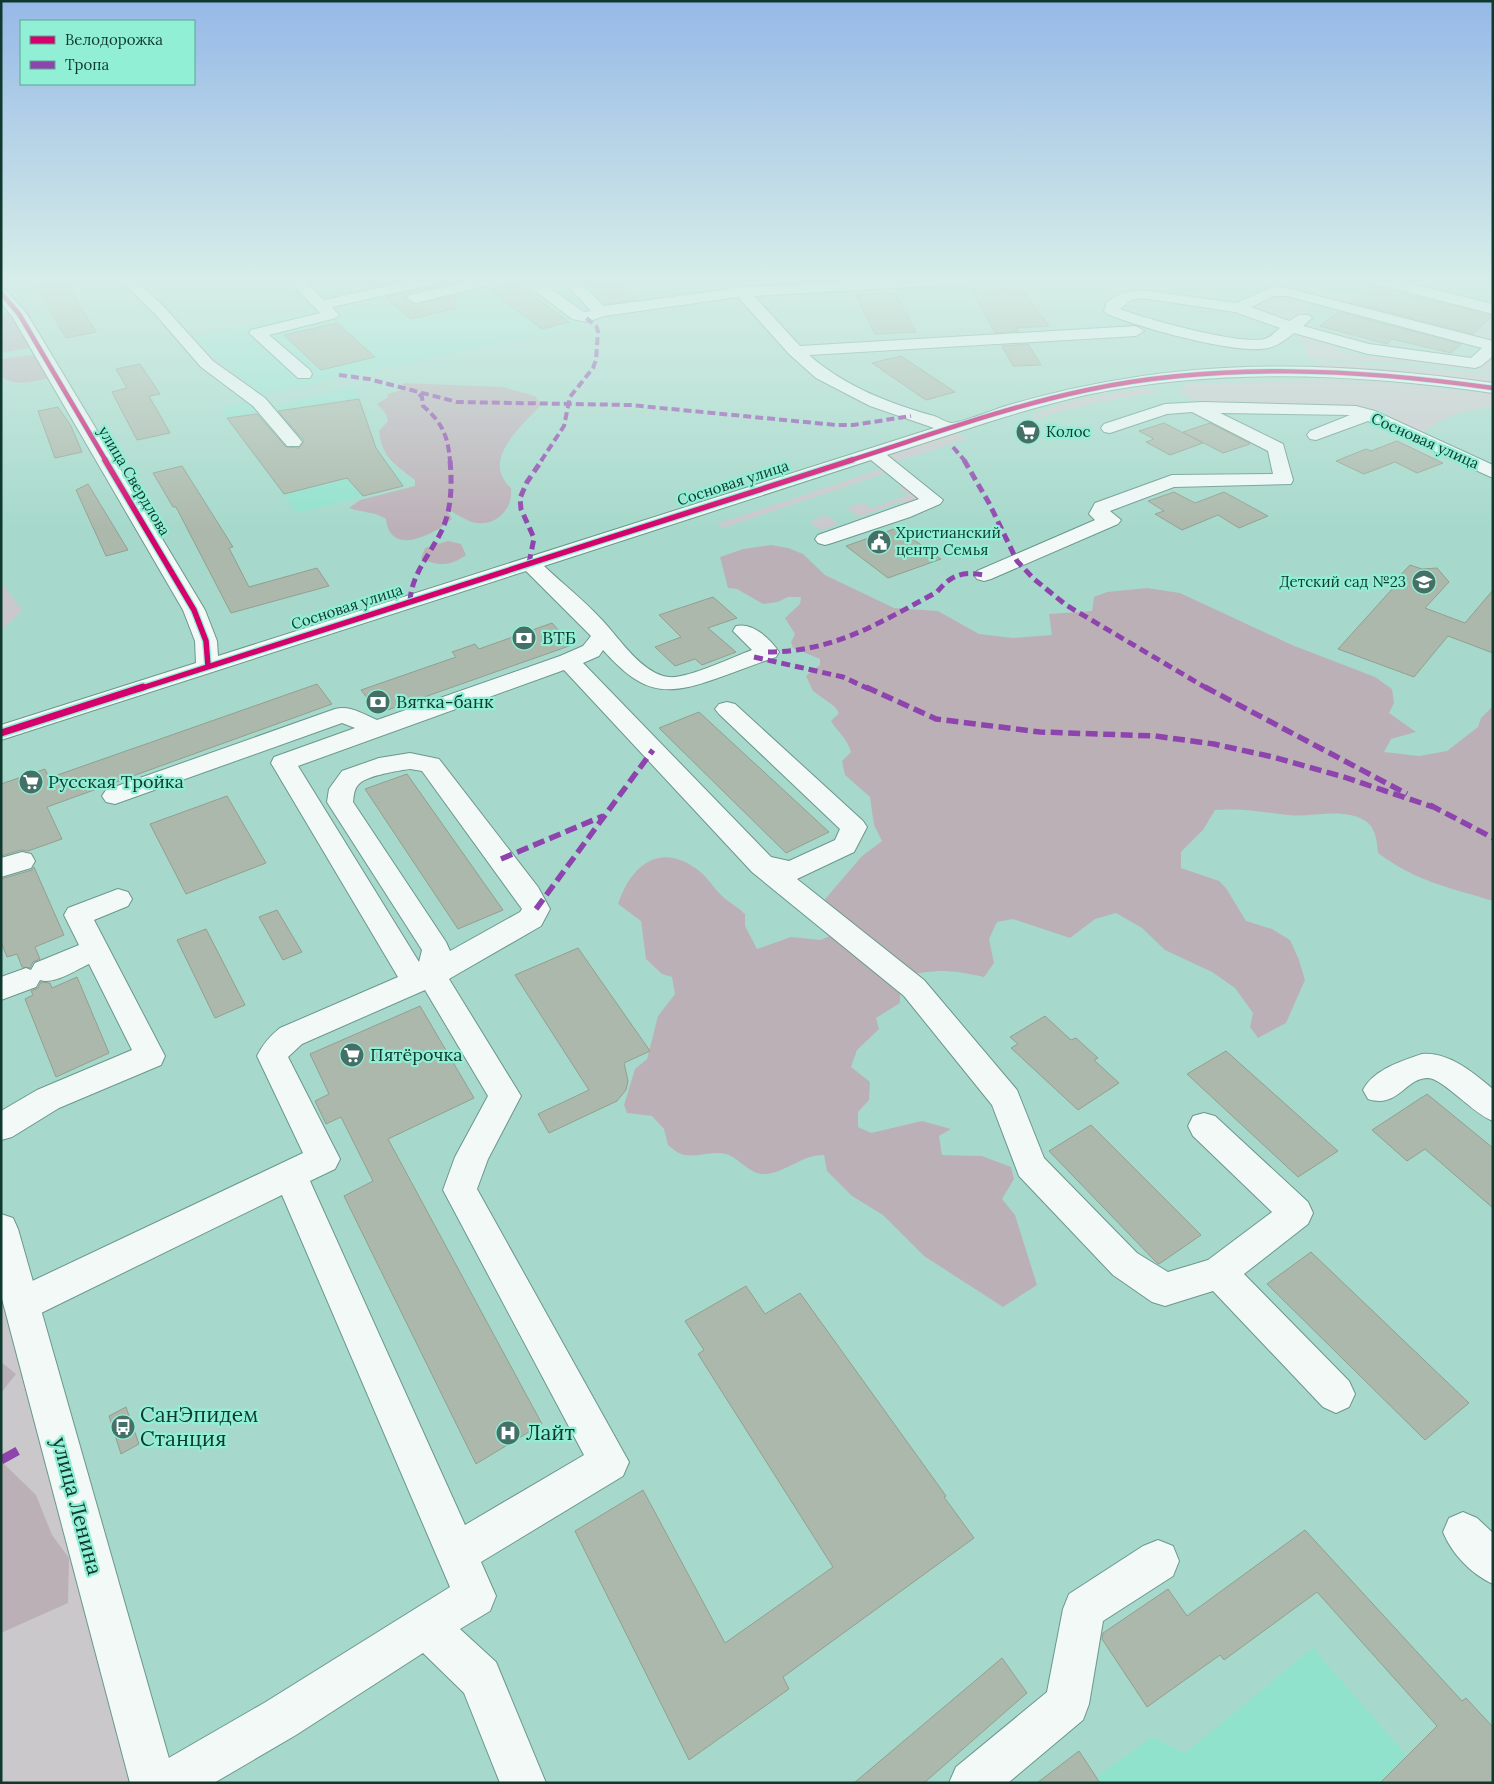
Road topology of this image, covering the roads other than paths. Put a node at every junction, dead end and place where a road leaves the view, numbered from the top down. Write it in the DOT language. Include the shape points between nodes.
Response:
graph roads {
  1 [pos="48,363"];
  2 [pos="206,363"];
  3 [pos="291,363"];
  4 [pos="810,363"];
  5 [pos="840,369"];
  6 [pos="304,374"];
  7 [pos="823,374"];
  8 [pos="1156,380"];
  9 [pos="1493,388"];
  10 [pos="1195,407"];
  11 [pos="1369,415"];
  12 [pos="1110,428"];
  13 [pos="949,429"];
  14 [pos="1316,435"];
  15 [pos="293,442"];
  16 [pos="873,453"];
  17 [pos="1488,466"];
  18 [pos="824,539"];
  19 [pos="528,564"];
  20 [pos="984,575"];
  21 [pos="744,631"];
  22 [pos="602,637"];
  23 [pos="568,661"];
  24 [pos="208,666"];
  25 [pos="727,709"];
  26 [pos="376,729"];
  27 [pos="1,733"];
  28 [pos="115,796"];
  29 [pos="762,865"];
  30 [pos="118,899"];
  31 [pos="95,950"];
  32 [pos="424,978"];
  33 [pos="24,980"];
  34 [pos="1379,1090"];
  35 [pos="1493,1108"];
  36 [pos="1204,1126"];
  37 [pos="1,1127"];
  38 [pos="290,1175"];
  39 [pos="1,1229"];
  40 [pos="1219,1273"];
  41 [pos="22,1304"];
  42 [pos="1336,1394"];
  43 [pos="1463,1532"];
  44 [pos="456,1554"];
  45 [pos="1158,1561"];
  46 [pos="1493,1563"];
  47 [pos="426,1626"];
  48 [pos="153,1783"];
  49 [pos="169,1783"];
  50 [pos="523,1783"];
  51 [pos="972,1783"];
  1 -- 24 [label="street, улица Свердлова" via="194,610 206,641"];
  2 -- 15 [label="street" via="259,402"];
  3 -- 6 [label="street"];
  4 -- 7 [label="street"];
  5 -- 7 [label="street"];
  7 -- 13 [label="street" via="878,403 911,416 933,420"];
  8 -- 9 [label="street, Сосновая улица" via="1235,374 1341,374"];
  8 -- 10 [label="street"];
  8 -- 13 [label="street, Сосновая улица" via="1050,399"];
  10 -- 11 [label="street, Сосновая улица" via="1337,409"];
  10 -- 12 [label="street, Сосновая улица" via="1164,409"];
  10 -- 20 [label="street" via="1277,448 1284,480 1172,481 1102,507 1099,514 1111,520"];
  11 -- 14 [label="street"];
  11 -- 17 [label="street, Сосновая улица"];
  13 -- 16 [label="street, Сосновая улица"];
  16 -- 18 [label="street" via="933,500"];
  16 -- 19 [label="street, Сосновая улица"];
  19 -- 22 [label="street" via="596,626"];
  19 -- 24 [label="street, Сосновая улица"];
  21 -- 22 [label="street" via="768,652 676,685 649,678"];
  22 -- 23 [label="street" via="591,651"];
  23 -- 26 [label="street"];
  23 -- 29 [label="street"];
  24 -- 27 [label="street, Сосновая улица"];
  25 -- 29 [label="street" via="854,827 845,846 792,871"];
  26 -- 28 [label="street" via="343,714"];
  26 -- 32 [label="street" via="283,763"];
  29 -- 40 [label="street" via="914,988 1006,1099 1031,1166 1125,1264 1165,1290"];
  30 -- 31 [label="street" via="78,914"];
  31 -- 33 [label="street"];
  31 -- 37 [label="street" via="150,1056 48,1099"];
  32 -- 32 [label="street" via="531,919 536,909 430,765 410,761 388,764 351,778 342,789 340,802 436,949"];
  32 -- 38 [label="street" via="291,1036 272,1056 323,1159"];
  32 -- 44 [label="street" via="505,1096 472,1157 460,1190 609,1462"];
  34 -- 35 [label="street" via="1406,1073 1428,1066 1446,1072"];
  36 -- 40 [label="street" via="1296,1213"];
  38 -- 41 [label="street"];
  38 -- 44 [label="street"];
  39 -- 41 [label="street, улица Ленина"];
  40 -- 42 [label="street"];
  41 -- 48 [label="street, улица Ленина"];
  43 -- 46 [label="street"];
  44 -- 47 [label="street" via="475,1596"];
  45 -- 51 [label="street" via="1084,1609 1067,1704"];
  47 -- 49 [label="street" via="280,1719"];
  47 -- 50 [label="street" via="480,1678"];
}
